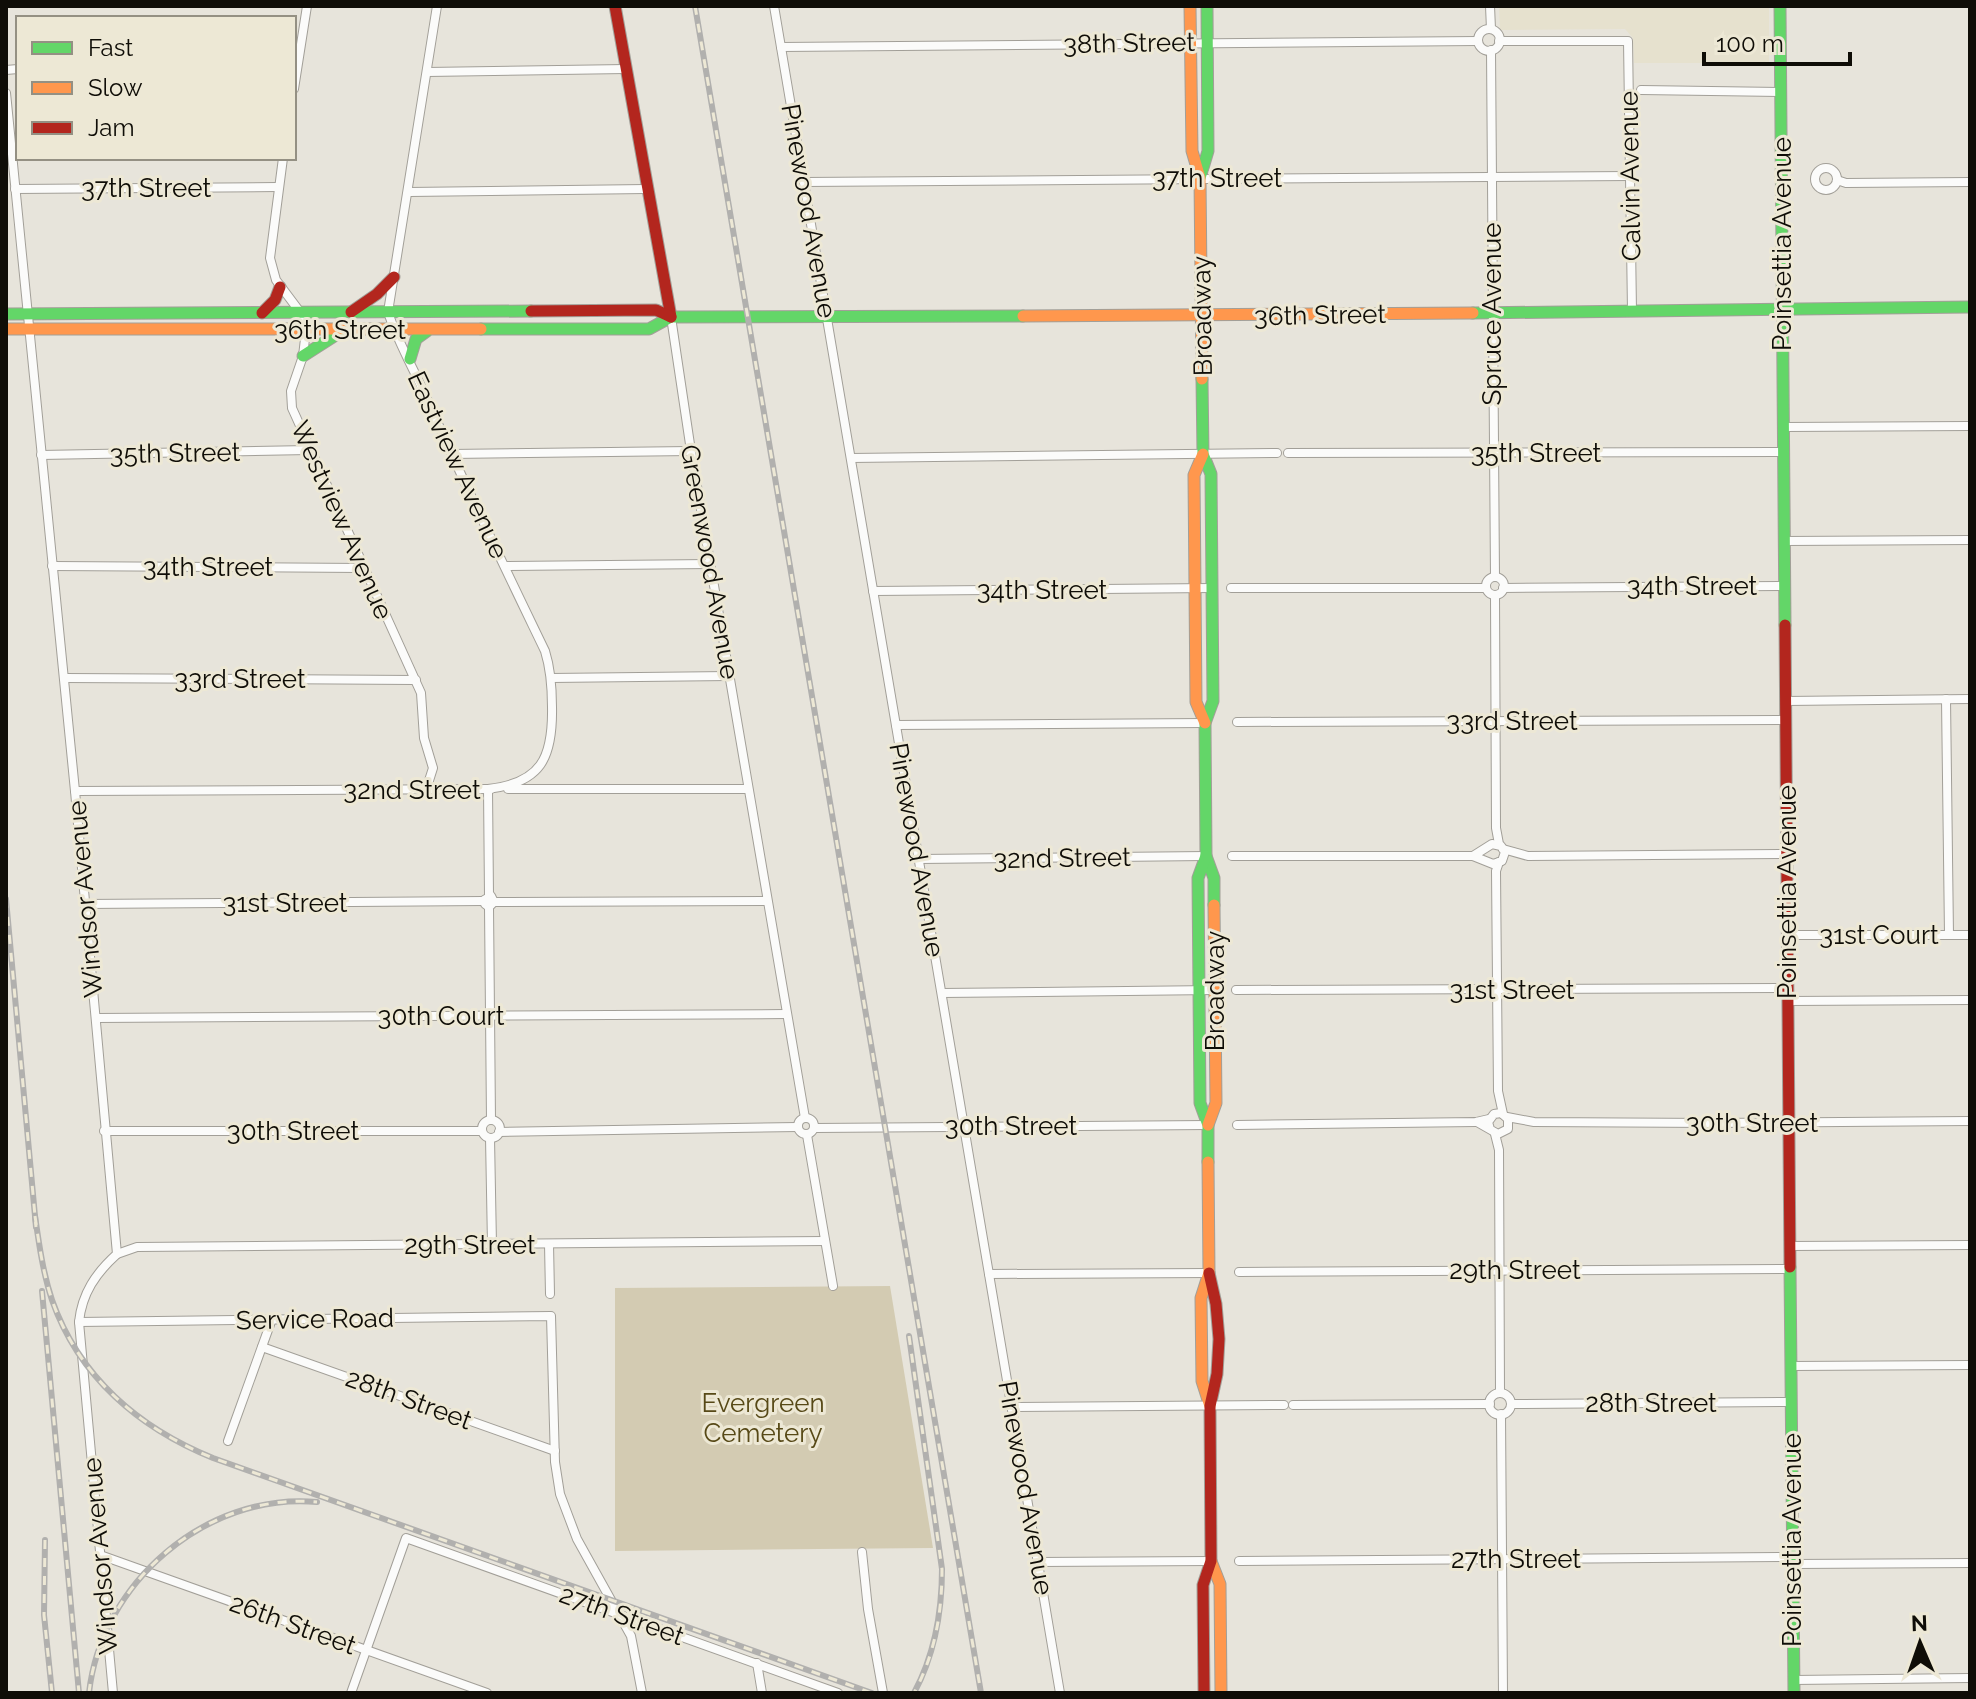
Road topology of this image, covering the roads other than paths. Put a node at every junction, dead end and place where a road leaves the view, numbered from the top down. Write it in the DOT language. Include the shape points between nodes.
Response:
graph roads {
  1 [pos="307,6"];
  2 [pos="437,6"];
  3 [pos="615,6"];
  4 [pos="774,6"];
  5 [pos="1190,6"];
  6 [pos="1207,6"];
  7 [pos="1490,6"];
  8 [pos="1780,6"];
  9 [pos="1491,29"];
  10 [pos="1478,41"];
  11 [pos="1499,41"];
  12 [pos="1191,43"];
  13 [pos="1208,43"];
  14 [pos="781,47"];
  15 [pos="1491,50"];
  16 [pos="296,69"];
  17 [pos="626,69"];
  18 [pos="427,72"];
  19 [pos="1641,90"];
  20 [pos="1781,92"];
  21 [pos="6,93"];
  22 [pos="283,160"];
  23 [pos="1630,176"];
  24 [pos="1491,177"];
  25 [pos="1200,178"];
  26 [pos="1837,180"];
  27 [pos="804,182"];
  28 [pos="1970,182"];
  29 [pos="278,187"];
  30 [pos="15,189"];
  31 [pos="646,189"];
  32 [pos="409,192"];
  33 [pos="394,277"];
  34 [pos="280,287"];
  35 [pos="1970,307"];
  36 [pos="1783,310"];
  37 [pos="1632,311"];
  38 [pos="300,312"];
  39 [pos="350,312"];
  40 [pos="388,312"];
  41 [pos="262,313"];
  42 [pos="1492,313"];
  43 [pos="6,314"];
  44 [pos="26,314"];
  45 [pos="1202,316"];
  46 [pos="671,317"];
  47 [pos="827,317"];
  48 [pos="6,329"];
  49 [pos="28,329"];
  50 [pos="306,330"];
  51 [pos="394,330"];
  52 [pos="429,330"];
  53 [pos="342,331"];
  54 [pos="303,356"];
  55 [pos="410,359"];
  56 [pos="1970,426"];
  57 [pos="1784,427"];
  58 [pos="309,450"];
  59 [pos="691,451"];
  60 [pos="1784,452"];
  61 [pos="1277,453"];
  62 [pos="1288,453"];
  63 [pos="1493,453"];
  64 [pos="451,454"];
  65 [pos="1203,454"];
  66 [pos="41,455"];
  67 [pos="851,458"];
  68 [pos="1970,540"];
  69 [pos="1784,541"];
  70 [pos="710,564"];
  71 [pos="52,566"];
  72 [pos="505,566"];
  73 [pos="363,568"];
  74 [pos="1495,577"];
  75 [pos="1785,586"];
  76 [pos="1212,588"];
  77 [pos="1231,588"];
  78 [pos="1486,588"];
  79 [pos="1503,588"];
  80 [pos="1196,589"];
  81 [pos="873,591"];
  82 [pos="1495,595"];
  83 [pos="729,676"];
  84 [pos="64,678"];
  85 [pos="551,678"];
  86 [pos="416,680"];
  87 [pos="1946,699"];
  88 [pos="1970,699"];
  89 [pos="1786,701"];
  90 [pos="1786,720"];
  91 [pos="1237,722"];
  92 [pos="1495,722"];
  93 [pos="1205,723"];
  94 [pos="896,725"];
  95 [pos="488,789"];
  96 [pos="748,789"];
  97 [pos="426,790"];
  98 [pos="75,791"];
  99 [pos="1787,854"];
  100 [pos="1206,856"];
  101 [pos="1232,856"];
  102 [pos="1495,856"];
  103 [pos="919,859"];
  104 [pos="767,901"];
  105 [pos="489,902"];
  106 [pos="85,904"];
  107 [pos="1788,935"];
  108 [pos="1949,935"];
  109 [pos="1970,935"];
  110 [pos="1199,990"];
  111 [pos="1215,990"];
  112 [pos="1236,990"];
  113 [pos="1497,990"];
  114 [pos="942,993"];
  115 [pos="1788,994"];
  116 [pos="1970,1000"];
  117 [pos="786,1014"];
  118 [pos="490,1015"];
  119 [pos="96,1018"];
  120 [pos="1498,1116"];
  121 [pos="805,1118"];
  122 [pos="491,1120"];
  123 [pos="1970,1121"];
  124 [pos="1476,1122"];
  125 [pos="1534,1122"];
  126 [pos="1789,1123"];
  127 [pos="964,1125"];
  128 [pos="1208,1125"];
  129 [pos="1237,1125"];
  130 [pos="798,1127"];
  131 [pos="104,1131"];
  132 [pos="482,1131"];
  133 [pos="811,1131"];
  134 [pos="1499,1131"];
  135 [pos="499,1132"];
  136 [pos="490,1138"];
  137 [pos="825,1241"];
  138 [pos="549,1244"];
  139 [pos="492,1245"];
  140 [pos="1970,1245"];
  141 [pos="1790,1246"];
  142 [pos="117,1254"];
  143 [pos="1790,1269"];
  144 [pos="1499,1270"];
  145 [pos="1239,1272"];
  146 [pos="1209,1273"];
  147 [pos="989,1274"];
  148 [pos="833,1286"];
  149 [pos="550,1294"];
  150 [pos="272,1319"];
  151 [pos="79,1322"];
  152 [pos="262,1347"];
  153 [pos="1970,1365"];
  154 [pos="1791,1366"];
  155 [pos="1500,1393"];
  156 [pos="1791,1402"];
  157 [pos="1490,1404"];
  158 [pos="1511,1404"];
  159 [pos="1210,1406"];
  160 [pos="1012,1407"];
  161 [pos="1501,1414"];
  162 [pos="228,1441"];
  163 [pos="555,1451"];
  164 [pos="862,1552"];
  165 [pos="100,1555"];
  166 [pos="1502,1559"];
  167 [pos="1211,1561"];
  168 [pos="1239,1561"];
  169 [pos="1793,1561"];
  170 [pos="1038,1562"];
  171 [pos="1970,1563"];
  172 [pos="622,1615"];
  173 [pos="366,1650"];
  174 [pos="757,1663"];
  175 [pos="1970,1678"];
  176 [pos="1793,1680"];
  177 [pos="112,1691"];
  178 [pos="123,1693"];
  179 [pos="351,1693"];
  180 [pos="487,1693"];
  181 [pos="642,1693"];
  182 [pos="762,1693"];
  183 [pos="838,1693"];
  184 [pos="883,1693"];
  185 [pos="1060,1693"];
  186 [pos="1204,1693"];
  187 [pos="1221,1693"];
  188 [pos="1503,1693"];
  189 [pos="1794,1693"];
  1 -- 16 [label="street"];
  2 -- 18 [label="street, Eastview Avenue"];
  3 -- 17 [label="street, Greenwood Avenue"];
  4 -- 14 [label="street, Pinewood Avenue"];
  5 -- 12 [label="street, Broadway"];
  6 -- 13 [label="street, Broadway"];
  7 -- 9 [label="street"];
  8 -- 20 [label="street, Poinsettia Avenue"];
  9 -- 10 [label="street" via="1481,32"];
  9 -- 11 [label="street"];
  10 -- 13 [label="street, 38th Street"];
  10 -- 15 [label="street"];
  11 -- 15 [label="street"];
  11 -- 23 [label="street, Calvin Avenue" via="1628,41"];
  12 -- 13 [label="street, 38th Street"];
  12 -- 14 [label="street, 38th Street"];
  12 -- 25 [label="street, Broadway" via="1192,151"];
  13 -- 25 [label="street, Broadway" via="1208,151"];
  14 -- 27 [label="street, Pinewood Avenue"];
  15 -- 24 [label="street, Spruce Avenue"];
  17 -- 18 [label="street"];
  17 -- 31 [label="street, Greenwood Avenue"];
  18 -- 32 [label="street, Eastview Avenue"];
  19 -- 20 [label="street"];
  20 -- 36 [label="street, Poinsettia Avenue"];
  21 -- 30 [label="street, Windsor Avenue"];
  22 -- 29 [label="street, Westview Avenue"];
  23 -- 24 [label="street, 37th Street"];
  23 -- 37 [label="street, Calvin Avenue"];
  24 -- 25 [label="street, 37th Street"];
  24 -- 42 [label="street, Spruce Avenue"];
  25 -- 27 [label="street, 37th Street"];
  25 -- 45 [label="street, Broadway"];
  26 -- 28 [label="street"];
  27 -- 47 [label="street, Pinewood Avenue"];
  29 -- 30 [label="street, 37th Street"];
  29 -- 34 [label="street, Westview Avenue" via="270,251"];
  30 -- 44 [label="street, Windsor Avenue"];
  31 -- 32 [label="street"];
  31 -- 46 [label="street, Greenwood Avenue"];
  32 -- 33 [label="street, Eastview Avenue"];
  33 -- 39 [label="street"];
  33 -- 40 [label="street, Eastview Avenue"];
  34 -- 38 [label="street, Westview Avenue"];
  34 -- 41 [label="street"];
  35 -- 36 [label="street, 36th Street"];
  36 -- 37 [label="street, 36th Street"];
  36 -- 57 [label="street, Poinsettia Avenue"];
  37 -- 42 [label="street, 36th Street"];
  38 -- 39 [label="street, 36th Street"];
  38 -- 41 [label="street, 36th Street"];
  38 -- 50 [label="street, Westview Avenue"];
  39 -- 40 [label="street, 36th Street"];
  40 -- 46 [label="street, 36th Street" via="656,310"];
  40 -- 51 [label="street, Eastview Avenue"];
  41 -- 44 [label="street, 36th Street"];
  42 -- 45 [label="street, 36th Street"];
  42 -- 63 [label="street, Spruce Avenue"];
  43 -- 44 [label="street, 36th Street"];
  44 -- 49 [label="street, Windsor Avenue"];
  45 -- 47 [label="street, 36th Street"];
  45 -- 65 [label="street, Broadway"];
  46 -- 47 [label="street, 36th Street"];
  46 -- 52 [label="street, 36th Street" via="649,329"];
  46 -- 59 [label="street, Greenwood Avenue"];
  47 -- 67 [label="street, Pinewood Avenue"];
  48 -- 49 [label="street, 36th Street"];
  49 -- 50 [label="street, 36th Street"];
  49 -- 66 [label="street, Windsor Avenue"];
  50 -- 53 [label="street, 36th Street"];
  50 -- 54 [label="street, Westview Avenue"];
  51 -- 52 [label="street, 36th Street"];
  51 -- 53 [label="street, 36th Street"];
  51 -- 55 [label="street, Eastview Avenue"];
  52 -- 55 [label="street" via="416,339"];
  53 -- 54 [label="street"];
  54 -- 58 [label="street, Westview Avenue" via="294,377 292,408"];
  55 -- 64 [label="street, Eastview Avenue"];
  56 -- 57 [label="street"];
  57 -- 60 [label="street, Poinsettia Avenue"];
  58 -- 66 [label="street, 35th Street"];
  58 -- 73 [label="street, Westview Avenue"];
  59 -- 64 [label="street"];
  59 -- 70 [label="street, Greenwood Avenue"];
  60 -- 63 [label="street, 35th Street"];
  60 -- 69 [label="street, Poinsettia Avenue"];
  61 -- 65 [label="street"];
  62 -- 63 [label="street, 35th Street"];
  63 -- 74 [label="street, Spruce Avenue"];
  64 -- 72 [label="street, Eastview Avenue"];
  65 -- 67 [label="street"];
  65 -- 76 [label="street, Broadway" via="1211,474"];
  65 -- 80 [label="street, Broadway" via="1194,475"];
  66 -- 71 [label="street, Windsor Avenue"];
  67 -- 81 [label="street, Pinewood Avenue"];
  68 -- 69 [label="street"];
  69 -- 75 [label="street, Poinsettia Avenue"];
  70 -- 72 [label="street"];
  70 -- 83 [label="street, Greenwood Avenue"];
  71 -- 73 [label="street, 34th Street"];
  71 -- 84 [label="street, Windsor Avenue"];
  72 -- 85 [label="street, Eastview Avenue" via="545,651"];
  73 -- 86 [label="street, Westview Avenue"];
  74 -- 78 [label="street"];
  74 -- 79 [label="street"];
  75 -- 79 [label="street, 34th Street"];
  75 -- 89 [label="street, Poinsettia Avenue"];
  76 -- 80 [label="street, 34th Street"];
  76 -- 93 [label="street, Broadway" via="1213,701"];
  77 -- 78 [label="street"];
  78 -- 82 [label="street"];
  79 -- 82 [label="street"];
  80 -- 81 [label="street, 34th Street"];
  80 -- 93 [label="street, Broadway" via="1196,702"];
  81 -- 94 [label="street, Pinewood Avenue"];
  82 -- 92 [label="street"];
  83 -- 85 [label="street"];
  83 -- 96 [label="street, Greenwood Avenue"];
  84 -- 86 [label="street, 33rd Street"];
  84 -- 98 [label="street, Windsor Avenue"];
  85 -- 95 [label="street, Eastview Avenue" via="552,738 544,760 523,781"];
  86 -- 97 [label="street, Westview Avenue" via="433,768"];
  87 -- 88 [label="street"];
  87 -- 89 [label="street"];
  87 -- 108 [label="street"];
  89 -- 90 [label="street, Poinsettia Avenue"];
  90 -- 92 [label="street, 33rd Street"];
  90 -- 99 [label="street, Poinsettia Avenue"];
  91 -- 92 [label="street, 33rd Street"];
  92 -- 102 [label="street"];
  93 -- 94 [label="street"];
  93 -- 100 [label="street, Broadway"];
  94 -- 103 [label="street, Pinewood Avenue"];
  95 -- 96 [label="street, 32nd Street"];
  95 -- 97 [label="street, 32nd Street"];
  95 -- 105 [label="street"];
  96 -- 104 [label="street, Greenwood Avenue"];
  97 -- 98 [label="street, 32nd Street"];
  98 -- 106 [label="street, Windsor Avenue"];
  99 -- 102 [label="street"];
  99 -- 107 [label="street, Poinsettia Avenue"];
  100 -- 103 [label="street, 32nd Street"];
  100 -- 110 [label="street, Broadway" via="1198,878"];
  100 -- 111 [label="street, Broadway" via="1214,878"];
  101 -- 102 [label="street"];
  102 -- 113 [label="street"];
  103 -- 114 [label="street, Pinewood Avenue"];
  104 -- 105 [label="street, 31st Street"];
  104 -- 117 [label="street, Greenwood Avenue"];
  105 -- 106 [label="street, 31st Street"];
  105 -- 118 [label="street"];
  106 -- 119 [label="street, Windsor Avenue"];
  107 -- 108 [label="street, 31st Court"];
  107 -- 115 [label="street, Poinsettia Avenue"];
  108 -- 109 [label="street, 31st Court"];
  110 -- 111 [label="street"];
  110 -- 114 [label="street"];
  110 -- 128 [label="street, Broadway" via="1200,1103"];
  111 -- 128 [label="street, Broadway" via="1216,1103"];
  112 -- 113 [label="street, 31st Street"];
  113 -- 115 [label="street, 31st Street"];
  113 -- 120 [label="street"];
  114 -- 127 [label="street, Pinewood Avenue"];
  115 -- 116 [label="street, 31st Street"];
  115 -- 126 [label="street, Poinsettia Avenue"];
  117 -- 118 [label="street, 30th Court"];
  117 -- 121 [label="street, Greenwood Avenue"];
  118 -- 119 [label="street, 30th Court"];
  118 -- 122 [label="street"];
  119 -- 131 [label="street, Windsor Avenue"];
  120 -- 124 [label="street, 30th Street"];
  120 -- 125 [label="street, 30th Street"];
  120 -- 134 [label="street"];
  120 -- 134 [label="street"];
  121 -- 130 [label="street"];
  121 -- 133 [label="street" via="812,1121"];
  122 -- 132 [label="street" via="483,1123"];
  122 -- 135 [label="street"];
  123 -- 126 [label="street, 30th Street"];
  124 -- 129 [label="street, 30th Street"];
  124 -- 134 [label="street, 30th Street"];
  125 -- 126 [label="street, 30th Street"];
  125 -- 134 [label="street, 30th Street"];
  126 -- 141 [label="street, Poinsettia Avenue"];
  127 -- 128 [label="street, 30th Street"];
  127 -- 133 [label="street, 30th Street"];
  127 -- 147 [label="street, Pinewood Avenue"];
  128 -- 146 [label="street, Broadway"];
  130 -- 133 [label="street" via="800,1132"];
  130 -- 135 [label="street"];
  131 -- 132 [label="street, 30th Street"];
  131 -- 142 [label="street, Windsor Avenue"];
  132 -- 136 [label="street"];
  133 -- 137 [label="street"];
  134 -- 144 [label="street"];
  135 -- 136 [label="street"];
  136 -- 139 [label="street"];
  137 -- 138 [label="street, 29th Street"];
  137 -- 148 [label="street"];
  138 -- 139 [label="street, 29th Street"];
  138 -- 149 [label="street"];
  139 -- 142 [label="street, 29th Street" via="137,1247"];
  140 -- 141 [label="street"];
  141 -- 143 [label="street, Poinsettia Avenue"];
  142 -- 151 [label="street, Windsor Avenue" via="89,1286"];
  143 -- 144 [label="street, 29th Street"];
  143 -- 154 [label="street, Poinsettia Avenue"];
  144 -- 145 [label="street, 29th Street"];
  144 -- 155 [label="street"];
  146 -- 147 [label="street"];
  146 -- 159 [label="street, Broadway" via="1201,1298 1202,1381"];
  147 -- 160 [label="street, Pinewood Avenue"];
  150 -- 151 [label="street, Service Road"];
  150 -- 152 [label="street"];
  150 -- 163 [label="street, Service Road" via="551,1316"];
  151 -- 165 [label="street, Windsor Avenue"];
  152 -- 162 [label="street"];
  152 -- 163 [label="street, 28th Street"];
  153 -- 154 [label="street"];
  154 -- 156 [label="street, Poinsettia Avenue"];
  155 -- 157 [label="street"];
  155 -- 158 [label="street"];
  156 -- 158 [label="street, 28th Street"];
  156 -- 169 [label="street, Poinsettia Avenue"];
  157 -- 159 [label="street"];
  157 -- 161 [label="street"];
  158 -- 161 [label="street"];
  159 -- 160 [label="street"];
  159 -- 167 [label="street, Broadway"];
  160 -- 170 [label="street, Pinewood Avenue"];
  161 -- 166 [label="street"];
  163 -- 172 [label="street" via="567,1518"];
  164 -- 184 [label="street"];
  165 -- 173 [label="street, 26th Street"];
  165 -- 177 [label="street, Windsor Avenue"];
  166 -- 168 [label="street, 27th Street"];
  166 -- 169 [label="street, 27th Street"];
  166 -- 188 [label="street"];
  167 -- 170 [label="street"];
  167 -- 186 [label="street, Broadway" via="1203,1585"];
  167 -- 187 [label="street, Broadway" via="1220,1584"];
  169 -- 171 [label="street, 27th Street"];
  169 -- 176 [label="street, Poinsettia Avenue"];
  170 -- 185 [label="street, Pinewood Avenue"];
  172 -- 173 [label="street, 27th Street" via="406,1538"];
  172 -- 174 [label="street, 27th Street"];
  172 -- 181 [label="street"];
  173 -- 179 [label="street"];
  173 -- 180 [label="street, 26th Street"];
  174 -- 182 [label="street"];
  174 -- 183 [label="street, 27th Street"];
  175 -- 176 [label="street"];
  176 -- 189 [label="street, Poinsettia Avenue"];
  177 -- 178 [label="street"];
}
